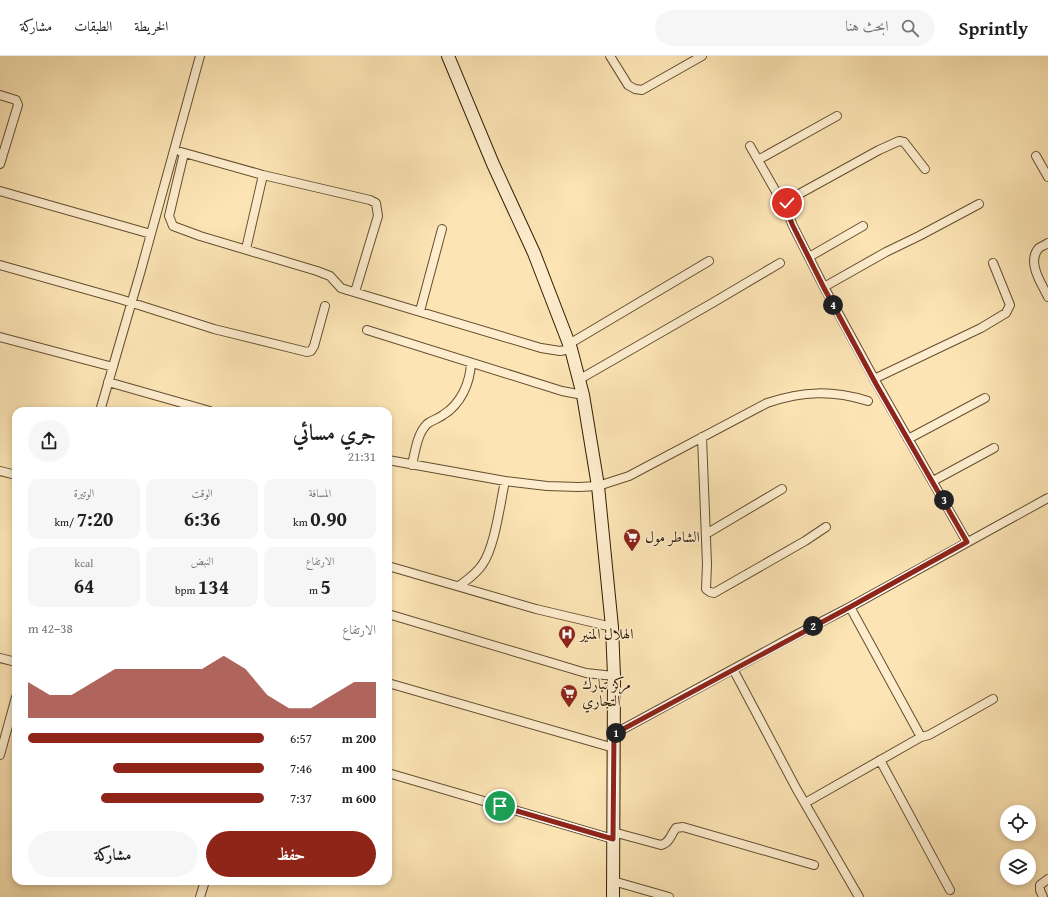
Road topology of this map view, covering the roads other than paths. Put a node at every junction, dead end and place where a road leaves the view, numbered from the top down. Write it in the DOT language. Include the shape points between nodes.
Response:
graph roads {
  1 [pos="200,56"];
  2 [pos="448,56"];
  3 [pos="610,56"];
  4 [pos="702,56"];
  5 [pos="0,95"];
  6 [pos="837,116"];
  7 [pos="750,146"];
  8 [pos="173,150"];
  9 [pos="184,154"];
  10 [pos="1036,156"];
  11 [pos="758,160"];
  12 [pos="0,164"];
  13 [pos="925,169"];
  14 [pos="263,175"];
  15 [pos="1048,177"];
  16 [pos="0,191"];
  17 [pos="979,204"];
  18 [pos="788,213"];
  19 [pos="862,226"];
  20 [pos="442,229"];
  21 [pos="151,234"];
  22 [pos="1048,243"];
  23 [pos="246,249"];
  24 [pos="809,257"];
  25 [pos="709,261"];
  26 [pos="780,263"];
  27 [pos="993,263"];
  28 [pos="0,265"];
  29 [pos="824,288"];
  30 [pos="354,292"];
  31 [pos="1048,297"];
  32 [pos="132,302"];
  33 [pos="325,306"];
  34 [pos="420,312"];
  35 [pos="367,330"];
  36 [pos="0,337"];
  37 [pos="570,347"];
  38 [pos="471,363"];
  39 [pos="113,367"];
  40 [pos="580,379"];
  41 [pos="874,379"];
  42 [pos="108,382"];
  43 [pos="583,395"];
  44 [pos="985,398"];
  45 [pos="868,401"];
  46 [pos="101,407"];
  47 [pos="196,407"];
  48 [pos="702,437"];
  49 [pos="908,439"];
  50 [pos="994,448"];
  51 [pos="392,461"];
  52 [pos="412,465"];
  53 [pos="0,471"];
  54 [pos="12,474"];
  55 [pos="505,481"];
  56 [pos="933,481"];
  57 [pos="598,486"];
  58 [pos="782,489"];
  59 [pos="1048,498"];
  60 [pos="826,527"];
  61 [pos="706,534"];
  62 [pos="967,542"];
  63 [pos="392,567"];
  64 [pos="459,586"];
  65 [pos="850,607"];
  66 [pos="392,615"];
  67 [pos="612,627"];
  68 [pos="0,658"];
  69 [pos="12,661"];
  70 [pos="733,669"];
  71 [pos="614,676"];
  72 [pos="392,684"];
  73 [pos="993,700"];
  74 [pos="12,709"];
  75 [pos="614,734"];
  76 [pos="3,736"];
  77 [pos="921,736"];
  78 [pos="614,748"];
  79 [pos="0,755"];
  80 [pos="880,760"];
  81 [pos="392,774"];
  82 [pos="806,803"];
  83 [pos="613,835"];
  84 [pos="814,865"];
  85 [pos="1048,879"];
  86 [pos="613,881"];
  87 [pos="204,885"];
  88 [pos="950,890"];
  89 [pos="200,897"];
  90 [pos="613,897"];
  91 [pos="669,897"];
  92 [pos="859,897"];
  93 [pos="1043,897"];
  1 -- 8 [label="street"];
  2 -- 37 [label="main road" via="534,253"];
  3 -- 4 [label="street" via="628,85 638,90"];
  5 -- 12 [label="street" via="16,100 18,105"];
  6 -- 11 [label="street"];
  7 -- 11 [label="street"];
  8 -- 9 [label="street"];
  8 -- 21 [label="street"];
  9 -- 14 [label="street"];
  9 -- 23 [label="street" via="169,216 173,226"];
  10 -- 15 [label="street"];
  11 -- 18 [label="street"];
  13 -- 18 [label="street" via="904,142 899,141 790,199 786,205"];
  14 -- 23 [label="street"];
  14 -- 30 [label="street" via="370,200 376,204 378,216"];
  16 -- 21 [label="street"];
  17 -- 29 [label="street" via="886,252"];
  18 -- 24 [label="street"];
  19 -- 24 [label="street"];
  20 -- 34 [label="street"];
  21 -- 32 [label="street"];
  22 -- 31 [label="street" via="1040,248 1035,256 1034,265"];
  23 -- 30 [label="street" via="330,276 341,288"];
  24 -- 29 [label="street"];
  25 -- 37 [label="street"];
  26 -- 40 [label="street"];
  27 -- 41 [label="street" via="1010,305 1006,313"];
  28 -- 32 [label="street"];
  29 -- 41 [label="street"];
  30 -- 34 [label="street"];
  32 -- 33 [label="street" via="214,329 309,352 314,346"];
  32 -- 39 [label="street"];
  34 -- 37 [label="street" via="541,348 560,351"];
  35 -- 38 [label="street"];
  36 -- 39 [label="street"];
  37 -- 40 [label="main road"];
  38 -- 43 [label="street"];
  38 -- 52 [label="street" via="470,375 462,396 450,411 424,429"];
  39 -- 42 [label="street"];
  40 -- 43 [label="main road"];
  41 -- 49 [label="street"];
  42 -- 46 [label="street"];
  42 -- 47 [label="street"];
  43 -- 57 [label="main road"];
  44 -- 49 [label="street"];
  45 -- 48 [label="street" via="828,392 785,397 767,402"];
  48 -- 57 [label="street" via="629,476"];
  48 -- 61 [label="street"];
  49 -- 56 [label="street"];
  50 -- 56 [label="street"];
  51 -- 52 [label="street"];
  52 -- 55 [label="street"];
  53 -- 54 [label="street"];
  55 -- 57 [label="street" via="547,486"];
  55 -- 64 [label="street" via="490,551 474,575"];
  56 -- 62 [label="street"];
  57 -- 67 [label="main road"];
  58 -- 61 [label="street"];
  59 -- 62 [label="street"];
  60 -- 61 [label="street" via="714,593 706,589"];
  62 -- 65 [label="street"];
  63 -- 64 [label="street"];
  64 -- 67 [label="street" via="536,609"];
  65 -- 70 [label="street"];
  65 -- 77 [label="street"];
  66 -- 71 [label="street" via="586,673"];
  67 -- 71 [label="main road"];
  68 -- 69 [label="street"];
  70 -- 75 [label="street"];
  70 -- 82 [label="street"];
  71 -- 75 [label="main road"];
  72 -- 78 [label="street"];
  73 -- 77 [label="street" via="929,735"];
  74 -- 76 [label="street"];
  75 -- 78 [label="main road"];
  76 -- 79 [label="street"];
  77 -- 80 [label="street"];
  78 -- 83 [label="main road"];
  80 -- 82 [label="street"];
  80 -- 88 [label="street"];
  81 -- 83 [label="street"];
  82 -- 92 [label="street"];
  83 -- 84 [label="street" via="661,845 667,843 676,828 683,827"];
  83 -- 86 [label="main road"];
  85 -- 93 [label="street" via="1040,885"];
  86 -- 90 [label="main road"];
  86 -- 91 [label="street"];
  87 -- 89 [label="street"];
}
